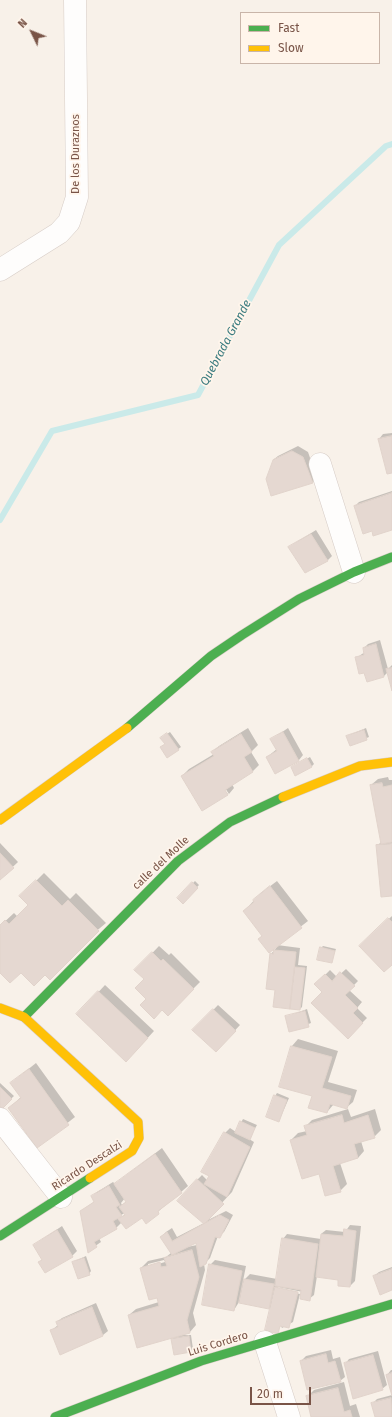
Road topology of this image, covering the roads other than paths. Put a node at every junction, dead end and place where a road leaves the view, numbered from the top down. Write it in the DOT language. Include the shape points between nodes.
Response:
graph roads {
  1 [pos="75,0"];
  2 [pos="0,270"];
  3 [pos="320,464"];
  4 [pos="392,557"];
  5 [pos="354,572"];
  6 [pos="392,762"];
  7 [pos="0,820"];
  8 [pos="0,1008"];
  9 [pos="24,1017"];
  10 [pos="0,1119"];
  11 [pos="61,1197"];
  12 [pos="0,1236"];
  13 [pos="392,1304"];
  14 [pos="264,1342"];
  15 [pos="55,1417"];
  16 [pos="289,1417"];
  1 -- 2 [label="street, De los Duraznos" via="77,197 69,222 60,233"];
  3 -- 5 [label="street"];
  4 -- 5 [label="street"];
  5 -- 7 [label="street" via="299,599 211,656 134,723"];
  6 -- 9 [label="street, calle del Molle" via="360,766 300,789 230,822 178,861"];
  8 -- 9 [label="street"];
  9 -- 11 [label="street, Ricardo Descalzi" via="138,1122 139,1138 132,1151"];
  10 -- 11 [label="street"];
  11 -- 12 [label="street, Ricardo Descalzi"];
  13 -- 14 [label="street, Luis Cordero"];
  14 -- 15 [label="street, Luis Cordero" via="201,1361"];
  14 -- 16 [label="street"];
}
